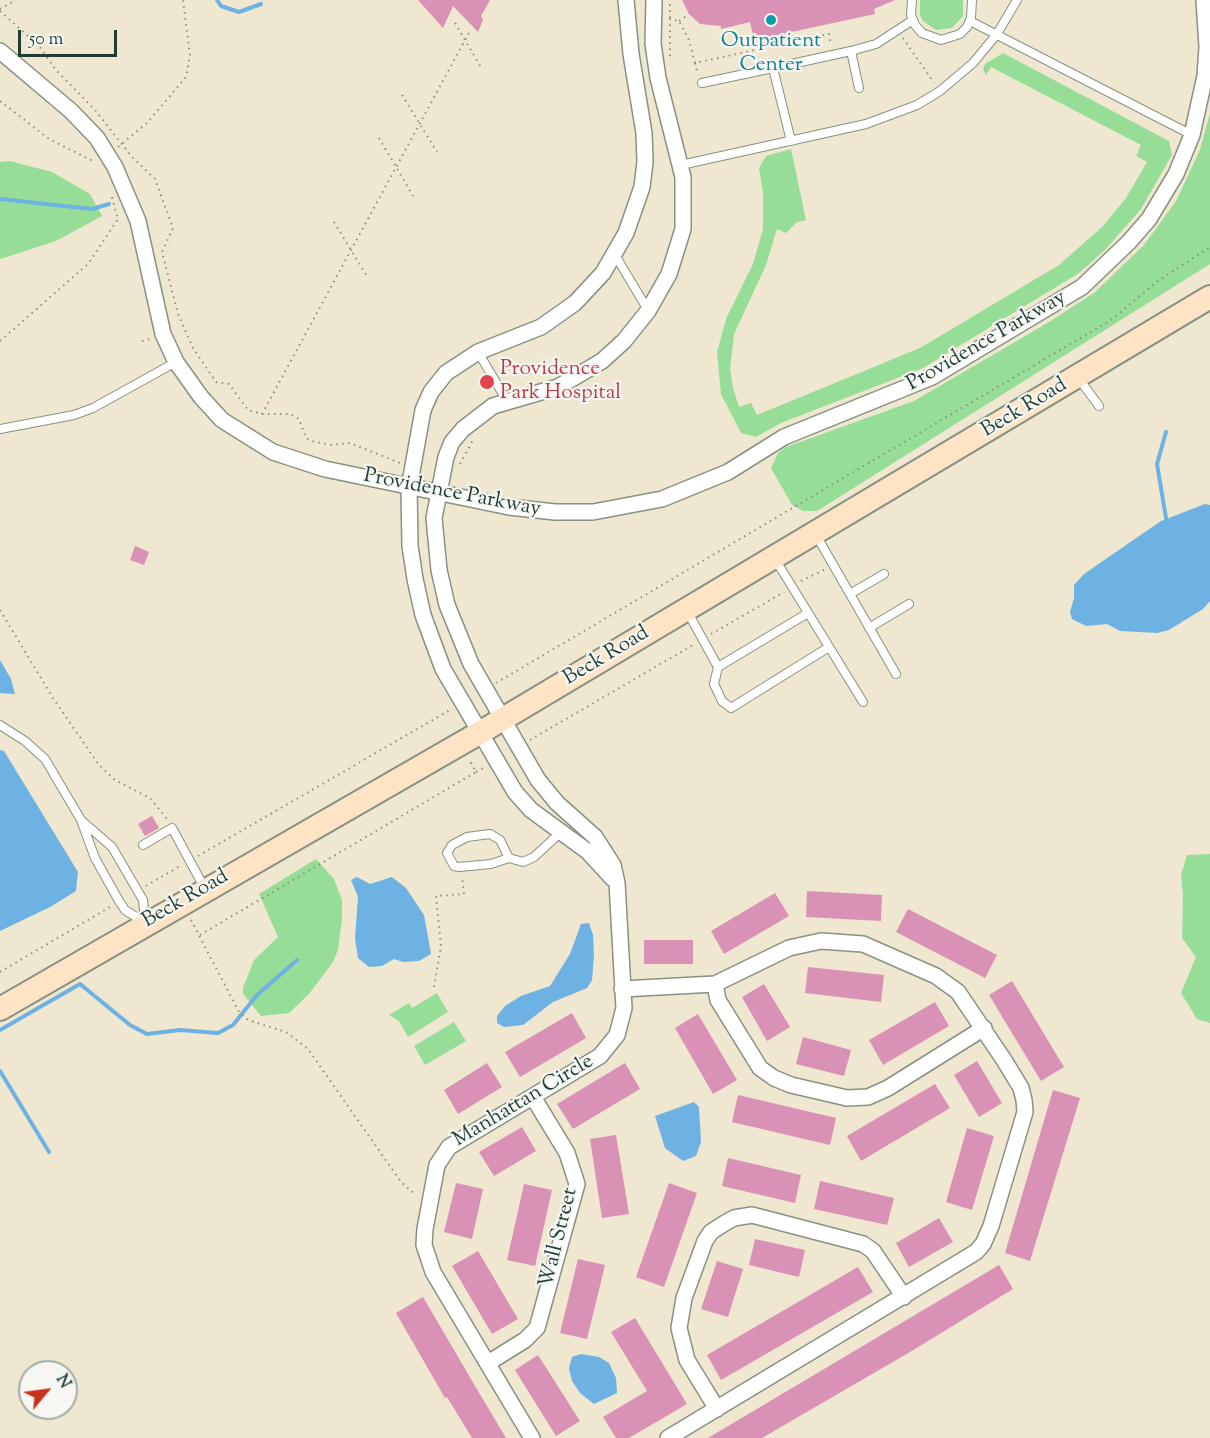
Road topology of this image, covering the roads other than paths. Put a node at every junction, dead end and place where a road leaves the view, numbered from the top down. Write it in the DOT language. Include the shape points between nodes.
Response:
graph roads {
  1 [pos="626,0"];
  2 [pos="654,0"];
  3 [pos="912,0"];
  4 [pos="972,0"];
  5 [pos="1017,0"];
  6 [pos="1204,0"];
  7 [pos="913,20"];
  8 [pos="970,21"];
  9 [pos="997,34"];
  10 [pos="0,51"];
  11 [pos="851,51"];
  12 [pos="773,68"];
  13 [pos="702,83"];
  14 [pos="859,88"];
  15 [pos="1192,135"];
  16 [pos="791,141"];
  17 [pos="681,165"];
  18 [pos="615,255"];
  19 [pos="1210,297"];
  20 [pos="648,311"];
  21 [pos="478,352"];
  22 [pos="176,362"];
  23 [pos="1078,378"];
  24 [pos="507,401"];
  25 [pos="1099,406"];
  26 [pos="0,429"];
  27 [pos="408,488"];
  28 [pos="437,493"];
  29 [pos="815,533"];
  30 [pos="775,557"];
  31 [pos="884,574"];
  32 [pos="850,594"];
  33 [pos="909,604"];
  34 [pos="686,610"];
  35 [pos="808,613"];
  36 [pos="869,628"];
  37 [pos="829,647"];
  38 [pos="718,667"];
  39 [pos="896,674"];
  40 [pos="863,702"];
  41 [pos="502,718"];
  42 [pos="0,725"];
  43 [pos="480,732"];
  44 [pos="546,789"];
  45 [pos="525,804"];
  46 [pos="81,820"];
  47 [pos="576,820"];
  48 [pos="560,833"];
  49 [pos="143,845"];
  50 [pos="509,858"];
  51 [pos="617,883"];
  52 [pos="205,889"];
  53 [pos="145,923"];
  54 [pos="715,984"];
  55 [pos="622,989"];
  56 [pos="0,1009"];
  57 [pos="984,1028"];
  58 [pos="533,1097"];
  59 [pos="904,1297"];
  60 [pos="488,1363"];
  61 [pos="717,1409"];
  62 [pos="532,1438"];
  63 [pos="668,1438"];
  1 -- 18 [label="street" via="645,162 634,213"];
  2 -- 17 [label="street, Manhattan Circle" via="653,44 658,78"];
  3 -- 7 [label="lane"];
  4 -- 8 [label="lane"];
  5 -- 9 [label="lane"];
  6 -- 15 [label="street, Providence Parkway" via="1205,76"];
  7 -- 8 [label="lane" via="922,33 941,40 960,34"];
  7 -- 11 [label="lane" via="876,44"];
  8 -- 9 [label="lane"];
  9 -- 15 [label="lane"];
  9 -- 16 [label="lane" via="973,63 940,91 896,114"];
  10 -- 22 [label="street, Providence Parkway" via="71,111 97,138 116,167 138,221 162,334"];
  11 -- 12 [label="lane"];
  11 -- 14 [label="lane"];
  12 -- 13 [label="lane"];
  12 -- 16 [label="lane"];
  15 -- 28 [label="street, Providence Parkway" via="1162,198 1106,266 1049,308 932,377 784,437 728,472 662,499 629,507 555,512"];
  16 -- 17 [label="lane"];
  17 -- 20 [label="street, Manhattan Circle" via="683,229 669,274"];
  18 -- 20 [label="lane"];
  18 -- 21 [label="street" via="590,290 560,314 541,327"];
  19 -- 23 [label="main road, Beck Road"];
  20 -- 24 [label="street, Manhattan Circle" via="602,361 558,387"];
  21 -- 24 [label="lane"];
  21 -- 27 [label="street" via="446,374 431,392 423,410"];
  22 -- 26 [label="lane" via="93,408"];
  22 -- 27 [label="street, Providence Parkway" via="222,420 273,452 309,465"];
  23 -- 25 [label="lane"];
  23 -- 29 [label="main road, Beck Road"];
  24 -- 28 [label="street, Manhattan Circle" via="493,406 452,441"];
  27 -- 28 [label="street, Providence Parkway"];
  27 -- 43 [label="street" via="410,546 423,615 443,669"];
  28 -- 41 [label="street, Manhattan Circle" via="436,544 447,605 457,635"];
  29 -- 30 [label="main road, Beck Road"];
  29 -- 32 [label="lane"];
  30 -- 34 [label="main road, Beck Road"];
  30 -- 35 [label="lane"];
  31 -- 32 [label="lane"];
  32 -- 36 [label="lane"];
  33 -- 36 [label="lane"];
  34 -- 38 [label="lane"];
  34 -- 41 [label="main road, Beck Road"];
  35 -- 37 [label="lane"];
  35 -- 38 [label="lane"];
  36 -- 39 [label="lane"];
  37 -- 38 [label="lane" via="731,708 722,701 714,684"];
  37 -- 40 [label="lane"];
  41 -- 43 [label="main road, Beck Road"];
  41 -- 44 [label="street, Manhattan Circle"];
  42 -- 46 [label="lane" via="45,759"];
  43 -- 45 [label="street"];
  43 -- 52 [label="main road, Beck Road"];
  44 -- 45 [label="street"];
  44 -- 47 [label="street, Manhattan Circle"];
  45 -- 48 [label="street"];
  46 -- 53 [label="lane" via="95,858 119,901"];
  46 -- 53 [label="lane" via="112,847 143,900"];
  47 -- 48 [label="street"];
  47 -- 51 [label="street, Manhattan Circle" via="604,849"];
  48 -- 50 [label="lane" via="523,862"];
  48 -- 51 [label="street" via="587,851"];
  49 -- 52 [label="lane" via="172,828"];
  50 -- 50 [label="lane" via="461,867 454,866 447,853 452,845 480,833 495,835"];
  51 -- 55 [label="street, Manhattan Circle"];
  52 -- 53 [label="main road, Beck Road"];
  53 -- 56 [label="main road, Beck Road"];
  54 -- 55 [label="street"];
  54 -- 57 [label="street" via="789,948 821,941 863,944 948,984 967,1002"];
  54 -- 57 [label="street" via="718,1000 760,1068 791,1085 847,1098 868,1097 888,1088"];
  55 -- 58 [label="street, Manhattan Circle" via="622,1023 611,1046"];
  57 -- 59 [label="street" via="1021,1088 1025,1112 983,1244"];
  58 -- 60 [label="street, Wall Street" via="567,1153 577,1184 537,1328"];
  58 -- 60 [label="street, Manhattan Circle" via="459,1140 442,1154 437,1165 424,1245 427,1259"];
  59 -- 61 [label="street"];
  59 -- 61 [label="street" via="873,1251 863,1244 753,1215 724,1223 711,1233 701,1250 684,1298 679,1328 687,1360"];
  60 -- 62 [label="street, Manhattan Circle"];
  61 -- 63 [label="street"];
}
